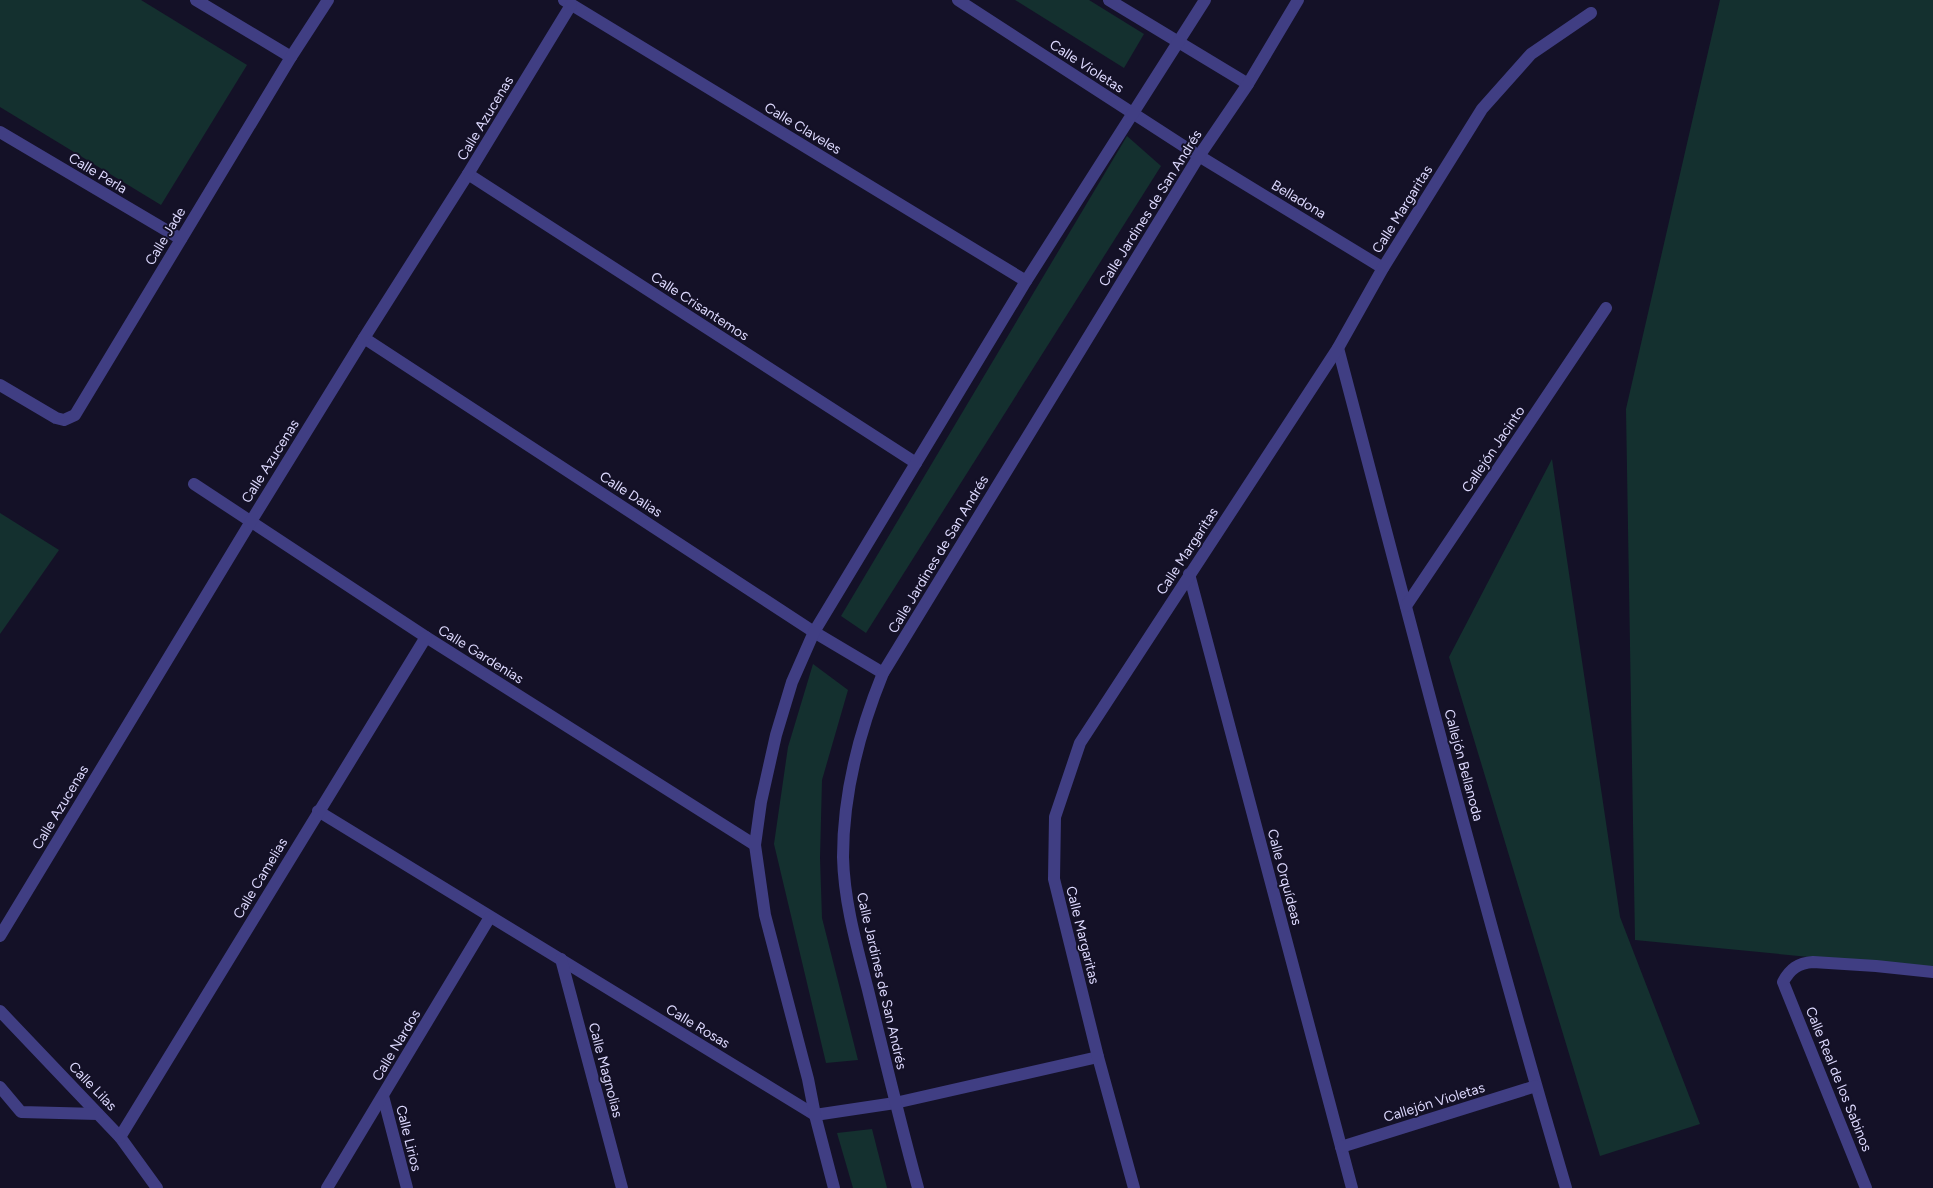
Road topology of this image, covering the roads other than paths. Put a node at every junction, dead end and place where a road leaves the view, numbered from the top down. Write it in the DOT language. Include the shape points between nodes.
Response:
graph roads {
  1 [pos="196,0"];
  2 [pos="328,0"];
  3 [pos="958,0"];
  4 [pos="1109,0"];
  5 [pos="1205,0"];
  6 [pos="1298,0"];
  7 [pos="568,2"];
  8 [pos="1591,13"];
  9 [pos="1179,43"];
  10 [pos="291,57"];
  11 [pos="1248,84"];
  12 [pos="1132,113"];
  13 [pos="0,132"];
  14 [pos="1199,156"];
  15 [pos="468,174"];
  16 [pos="181,240"];
  17 [pos="1384,268"];
  18 [pos="1026,281"];
  19 [pos="1606,308"];
  20 [pos="364,338"];
  21 [pos="1338,348"];
  22 [pos="0,385"];
  23 [pos="916,463"];
  24 [pos="194,484"];
  25 [pos="250,523"];
  26 [pos="1189,574"];
  27 [pos="1406,606"];
  28 [pos="814,632"];
  29 [pos="426,637"];
  30 [pos="883,673"];
  31 [pos="318,811"];
  32 [pos="755,845"];
  33 [pos="490,917"];
  34 [pos="0,936"];
  35 [pos="561,960"];
  36 [pos="1933,972"];
  37 [pos="0,1011"];
  38 [pos="1098,1057"];
  39 [pos="1536,1086"];
  40 [pos="0,1087"];
  41 [pos="383,1096"];
  42 [pos="895,1103"];
  43 [pos="98,1114"];
  44 [pos="815,1115"];
  45 [pos="120,1136"];
  46 [pos="1341,1147"];
  47 [pos="157,1188"];
  48 [pos="327,1188"];
  49 [pos="406,1188"];
  50 [pos="622,1188"];
  51 [pos="834,1188"];
  52 [pos="918,1188"];
  53 [pos="1134,1188"];
  54 [pos="1352,1188"];
  55 [pos="1566,1188"];
  56 [pos="1866,1188"];
  1 -- 10 [label="street"];
  2 -- 10 [label="street, Calle Jade"];
  3 -- 12 [label="street, Calle Violetas"];
  4 -- 9 [label="street"];
  5 -- 9 [label="street"];
  6 -- 11 [label="street, Calle Jardines de San Andrés"];
  7 -- 15 [label="street, Calle Azucenas"];
  7 -- 18 [label="street, Calle Claveles"];
  8 -- 17 [label="street, Calle Margaritas" via="1531,54 1482,109"];
  9 -- 11 [label="street"];
  9 -- 12 [label="street"];
  10 -- 16 [label="street, Calle Jade"];
  11 -- 14 [label="street, Calle Jardines de San Andrés"];
  12 -- 14 [label="street, Calle Violetas"];
  12 -- 18 [label="street"];
  13 -- 16 [label="street, Calle Perla"];
  14 -- 17 [label="street, Belladona"];
  14 -- 30 [label="street, Calle Jardines de San Andrés"];
  15 -- 20 [label="street, Calle Azucenas"];
  15 -- 23 [label="street, Calle Crisantemos"];
  16 -- 22 [label="street, Calle Jade" via="75,415 70,419 56,418"];
  17 -- 21 [label="street, Calle Margaritas"];
  18 -- 23 [label="street"];
  19 -- 27 [label="street, Callejón Jacinto"];
  20 -- 25 [label="street, Calle Azucenas"];
  20 -- 28 [label="street, Calle Dalias"];
  21 -- 26 [label="street, Calle Margaritas"];
  21 -- 27 [label="street, Callejón Bellanoda"];
  23 -- 28 [label="street"];
  24 -- 25 [label="street, Calle Gardenias"];
  25 -- 29 [label="street, Calle Gardenias"];
  25 -- 34 [label="street, Calle Azucenas"];
  26 -- 38 [label="street, Calle Margaritas" via="1080,743 1056,818 1054,879"];
  26 -- 46 [label="street, Calle Orquídeas"];
  27 -- 39 [label="street, Callejón Bellanoda"];
  28 -- 30 [label="street, Calle Dalias"];
  28 -- 32 [label="street" via="792,682 776,735"];
  29 -- 31 [label="street, Calle Camelias"];
  29 -- 32 [label="street, Calle Gardenias"];
  30 -- 42 [label="street, Calle Jardines de San Andrés" via="867,712 853,764 845,813 844,858 848,902"];
  31 -- 33 [label="street, Calle Rosas"];
  31 -- 45 [label="street, Calle Camelias"];
  32 -- 44 [label="street" via="765,915"];
  33 -- 35 [label="street, Calle Rosas"];
  33 -- 41 [label="street, Calle Nardos"];
  35 -- 44 [label="street, Calle Rosas"];
  35 -- 50 [label="street, Calle Magnolias"];
  36 -- 56 [label="street, Calle Real de los Sabinos" via="1813,962 1793,968 1783,982"];
  37 -- 43 [label="street, Calle Lilas"];
  38 -- 42 [label="street"];
  38 -- 53 [label="street, Calle Margaritas"];
  39 -- 46 [label="street, Callejón Violetas"];
  39 -- 55 [label="street, Callejón Bellanoda"];
  40 -- 43 [label="street" via="21,1112"];
  41 -- 48 [label="street, Calle Nardos"];
  41 -- 49 [label="street, Calle Lirios"];
  42 -- 44 [label="street"];
  42 -- 52 [label="street, Calle Jardines de San Andrés"];
  43 -- 45 [label="street, Calle Lilas"];
  44 -- 51 [label="street"];
  45 -- 47 [label="street, Calle Lilas"];
  46 -- 54 [label="street, Calle Orquídeas"];
}
